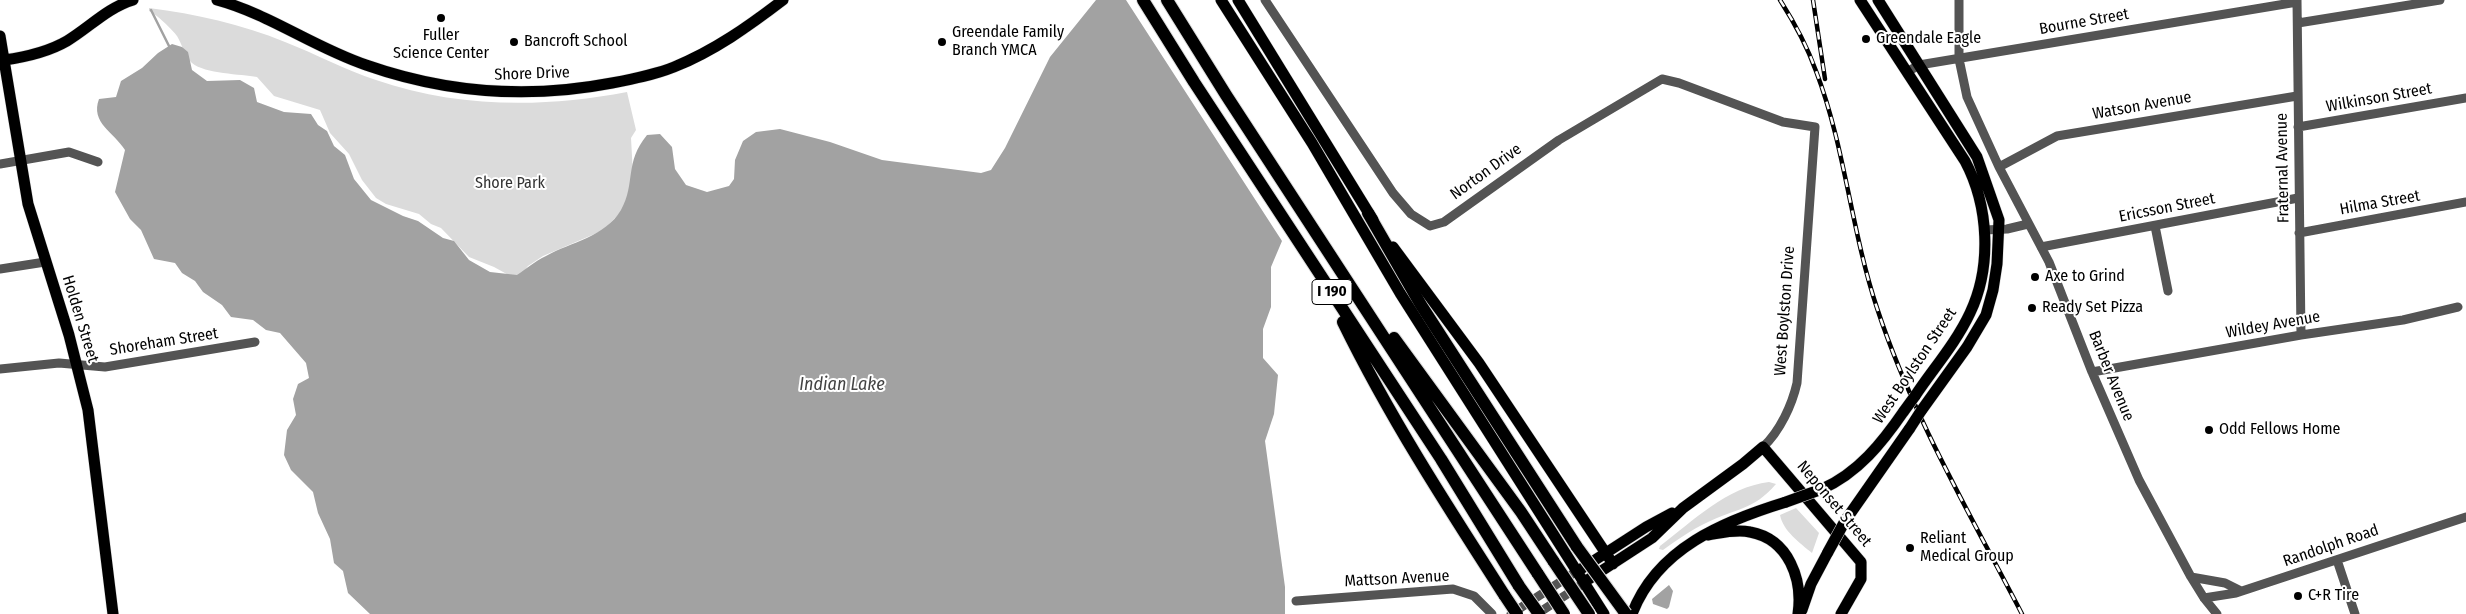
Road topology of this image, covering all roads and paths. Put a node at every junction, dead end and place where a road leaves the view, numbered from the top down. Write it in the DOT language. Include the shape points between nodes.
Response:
graph roads {
  1 [pos="133,0"];
  2 [pos="217,0"];
  3 [pos="783,0"];
  4 [pos="1143,0"];
  5 [pos="1167,0"];
  6 [pos="1220,0"];
  7 [pos="1238,0"];
  8 [pos="1265,0"];
  9 [pos="1860,0"];
  10 [pos="1878,0"];
  11 [pos="1959,0"];
  12 [pos="2440,0"];
  13 [pos="2297,1"];
  14 [pos="2298,23"];
  15 [pos="0,36"];
  16 [pos="1959,59"];
  17 [pos="2,60"];
  18 [pos="1920,65"];
  19 [pos="1907,72"];
  20 [pos="2297,96"];
  21 [pos="2466,98"];
  22 [pos="1815,127"];
  23 [pos="2298,127"];
  24 [pos="20,160"];
  25 [pos="98,162"];
  26 [pos="0,164"];
  27 [pos="1999,167"];
  28 [pos="2298,198"];
  29 [pos="2465,204"];
  30 [pos="1368,213"];
  31 [pos="2028,224"];
  32 [pos="2155,226"];
  33 [pos="2000,229"];
  34 [pos="1985,230"];
  35 [pos="2299,233"];
  36 [pos="2042,247"];
  37 [pos="45,262"];
  38 [pos="1336,264"];
  39 [pos="0,269"];
  40 [pos="1323,279"];
  41 [pos="2168,292"];
  42 [pos="2458,307"];
  43 [pos="2301,335"];
  44 [pos="255,342"];
  45 [pos="77,366"];
  46 [pos="0,369"];
  47 [pos="2092,372"];
  48 [pos="1763,447"];
  49 [pos="1683,508"];
  50 [pos="2466,517"];
  51 [pos="1697,537"];
  52 [pos="1606,554"];
  53 [pos="2337,560"];
  54 [pos="1613,564"];
  55 [pos="1577,571"];
  56 [pos="2191,577"];
  57 [pos="1584,582"];
  58 [pos="2242,591"];
  59 [pos="2204,598"];
  60 [pos="1296,601"];
  61 [pos="113,614"];
  62 [pos="1492,614"];
  63 [pos="1512,614"];
  64 [pos="1517,614"];
  65 [pos="1538,614"];
  66 [pos="1564,614"];
  67 [pos="1589,614"];
  68 [pos="1604,614"];
  69 [pos="1626,614"];
  70 [pos="1632,614"];
  71 [pos="1799,614"];
  72 [pos="1841,614"];
  73 [pos="2217,614"];
  74 [pos="2355,614"];
  1 -- 17 [label="main road" via="114,7 54,47 21,58"];
  2 -- 3 [label="main road, Shore Drive" via="364,65 440,85 518,93 591,87 672,68 708,52"];
  4 -- 40 [label="highway, I 190"];
  5 -- 38 [label="highway, I 190"];
  6 -- 55 [label="main road"];
  7 -- 30 [label="main road"];
  8 -- 22 [label="street, Norton Drive" via="1396,197 1414,217 1430,226 1444,222 1559,140 1662,79 1783,122"];
  9 -- 19 [label="main road, West Boylston Street"];
  10 -- 18 [label="main road, West Boylston Street"];
  11 -- 16 [label="street, Barber Avenue"];
  12 -- 14 [label="street"];
  13 -- 14 [label="street, Fraternal Avenue"];
  13 -- 16 [label="street, Bourne Street"];
  14 -- 20 [label="street, Fraternal Avenue"];
  15 -- 17 [label="main road, Holden Street"];
  16 -- 18 [label="street, Bourne Street"];
  16 -- 27 [label="street, Barber Avenue" via="1967,97"];
  17 -- 24 [label="main road, Holden Street"];
  18 -- 19 [label="street, Bourne Street"];
  18 -- 33 [label="main road, West Boylston Street" via="1977,157"];
  19 -- 34 [label="main road, West Boylston Street" via="1967,166"];
  20 -- 23 [label="street, Fraternal Avenue"];
  20 -- 27 [label="street, Watson Avenue" via="2057,136"];
  21 -- 23 [label="street, Wilkinson Street"];
  22 -- 48 [label="street, West Boylston Drive" via="1797,383 1780,425"];
  23 -- 28 [label="street, Fraternal Avenue"];
  24 -- 25 [label="street" via="69,152"];
  24 -- 26 [label="street"];
  24 -- 37 [label="main road, Holden Street" via="28,204"];
  27 -- 31 [label="street, Barber Avenue"];
  28 -- 32 [label="street, Ericsson Street"];
  28 -- 35 [label="street, Fraternal Avenue"];
  29 -- 35 [label="street, Hilma Street"];
  30 -- 52 [label="main road" via="1479,363"];
  30 -- 69 [label="highway, bridge" via="1421,305 1577,547"];
  31 -- 33 [label="street"];
  31 -- 36 [label="street, Barber Avenue"];
  32 -- 36 [label="street, Ericsson Street"];
  32 -- 41 [label="street"];
  33 -- 34 [label="street"];
  33 -- 71 [label="main road, West Boylston Street, bridge" via="1986,315 1845,521"];
  34 -- 51 [label="main road, West Boylston Street, bridge" via="1983,260 1973,306 1957,336 1888,435 1868,457 1840,480 1822,489 1723,524"];
  35 -- 43 [label="street, Fraternal Avenue"];
  36 -- 47 [label="street, Barber Avenue"];
  37 -- 39 [label="street"];
  37 -- 45 [label="main road, Holden Street"];
  38 -- 66 [label="highway, I 190, bridge"];
  38 -- 67 [label="highway, bridge" via="1494,473"];
  40 -- 64 [label="highway, bridge" via="1360,356 1430,482"];
  40 -- 65 [label="highway, I 190, bridge"];
  42 -- 43 [label="street, Wildey Avenue" via="2403,320"];
  43 -- 47 [label="street, Wildey Avenue"];
  44 -- 45 [label="street, Shoreham Street" via="105,367"];
  45 -- 46 [label="street, Shoreham Street" via="59,363"];
  45 -- 61 [label="main road, Holden Street" via="94,449"];
  47 -- 56 [label="street, Barber Avenue" via="2135,471"];
  48 -- 49 [label="main road, West Boylston Drive"];
  48 -- 72 [label="main road, Neponset Street" via="1861,562 1861,579"];
  49 -- 52 [label="main road, West Boylston Drive" via="1646,527"];
  49 -- 54 [label="main road, West Boylston Drive" via="1652,538"];
  50 -- 53 [label="street, Randolph Road"];
  51 -- 70 [label="main road, West Boylston Street" via="1660,570"];
  51 -- 71 [label="main road" via="1743,531 1773,542 1786,555 1795,572"];
  52 -- 54 [label="main road"];
  52 -- 55 [label="main road, West Boylston Drive"];
  53 -- 58 [label="street, Randolph Road"];
  53 -- 74 [label="street"];
  54 -- 57 [label="main road, West Boylston Drive"];
  55 -- 57 [label="main road"];
  55 -- 63 [label="street, West Boylston Drive"];
  56 -- 58 [label="street" via="2225,583"];
  56 -- 59 [label="street, Barber Avenue"];
  57 -- 65 [label="street, West Boylston Drive"];
  57 -- 68 [label="main road"];
  58 -- 59 [label="street, Randolph Road"];
  59 -- 73 [label="street, Barber Avenue"];
  60 -- 62 [label="street, Mattson Avenue" via="1453,589 1474,596"];
}
